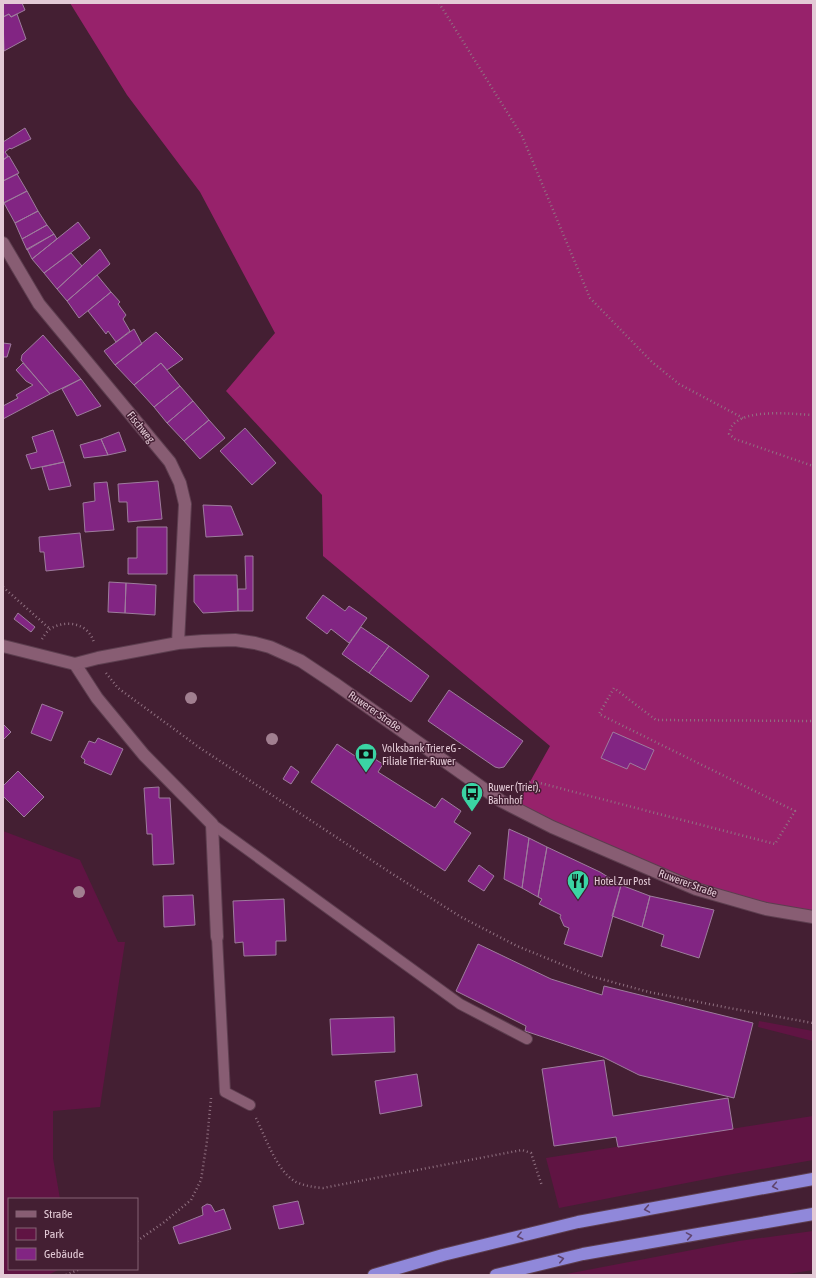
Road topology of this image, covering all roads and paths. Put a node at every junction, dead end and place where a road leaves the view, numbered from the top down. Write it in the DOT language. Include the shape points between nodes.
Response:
graph roads {
  1 [pos="439,3"];
  2 [pos="3,243"];
  3 [pos="813,415"];
  4 [pos="743,418"];
  5 [pos="813,466"];
  6 [pos="3,587"];
  7 [pos="50,629"];
  8 [pos="178,643"];
  9 [pos="3,646"];
  10 [pos="75,664"];
  11 [pos="118,688"];
  12 [pos="813,721"];
  13 [pos="501,801"];
  14 [pos="212,824"];
  15 [pos="813,917"];
  16 [pos="217,937"];
  17 [pos="813,1023"];
  18 [pos="527,1039"];
  19 [pos="224,1078"];
  20 [pos="250,1105"];
  21 [pos="813,1179"];
  22 [pos="542,1186"];
  23 [pos="813,1214"];
  24 [pos="138,1240"];
  25 [pos="78,1270"];
  26 [pos="66,1275"];
  27 [pos="374,1275"];
  28 [pos="496,1275"];
  1 -- 4 [label="path" via="522,136 590,298 652,362 679,384"];
  2 -- 8 [label="main road, Fischweg" via="39,304 170,462 180,483 185,504"];
  3 -- 4 [label="path" via="757,414"];
  4 -- 5 [label="path" via="732,426 729,434 735,439"];
  6 -- 7 [label="path"];
  8 -- 10 [label="main road, Ruwerer Straße"];
  8 -- 13 [label="main road, Ruwerer Straße" via="235,640 270,647 301,661"];
  9 -- 10 [label="main road, Ruwerer Straße"];
  10 -- 14 [label="main road" via="97,698 144,755"];
  11 -- 17 [label="path" via="200,748 391,873 461,917 517,946 590,976 641,990"];
  12 -- 13 [label="path" via="656,720 614,688 599,714 794,812 775,844 532,781 517,787"];
  13 -- 15 [label="main road, Ruwerer Straße" via="552,827 696,888 766,909"];
  14 -- 16 [label="main road"];
  14 -- 18 [label="lane" via="460,1004"];
  16 -- 19 [label="lane"];
  19 -- 20 [label="lane" via="225,1092"];
  19 -- 24 [label="path" via="210,1098 201,1180 191,1200"];
  20 -- 22 [label="path" via="283,1170 294,1181 310,1187 323,1188 522,1150 531,1153"];
  21 -- 27 [label="highway, one-way" via="578,1222 443,1254"];
  28 -- 23 [label="highway, one-way" via="583,1254"];
  25 -- 26 [label="path"];
}
